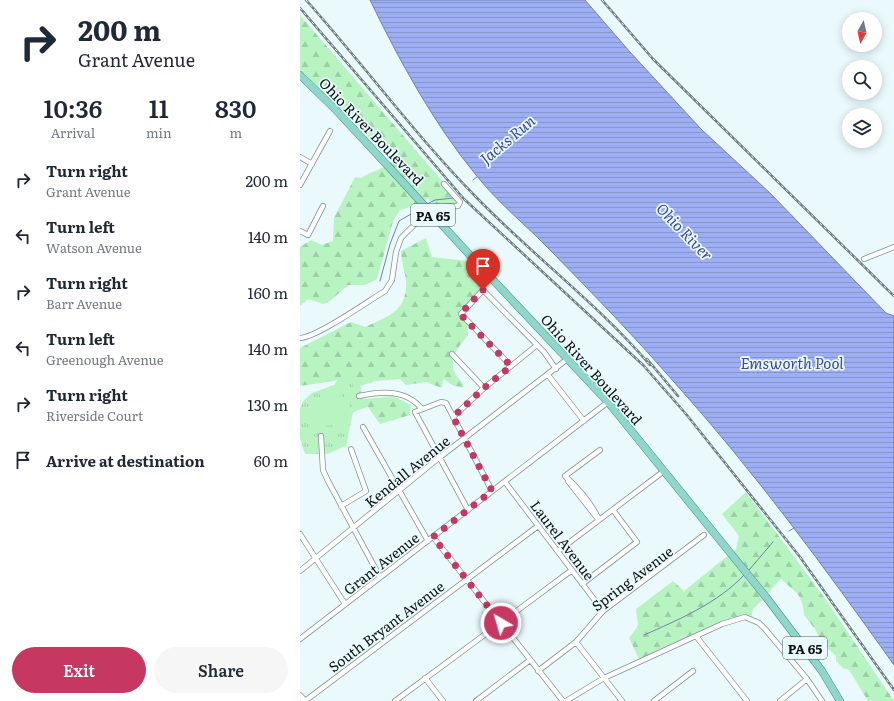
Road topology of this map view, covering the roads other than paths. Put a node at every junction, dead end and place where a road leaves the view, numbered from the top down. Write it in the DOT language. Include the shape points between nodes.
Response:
graph roads {
  1 [pos="300,75"];
  2 [pos="330,131"];
  3 [pos="300,157"];
  4 [pos="312,164"];
  5 [pos="444,184"];
  6 [pos="300,185"];
  7 [pos="323,206"];
  8 [pos="300,231"];
  9 [pos="894,247"];
  10 [pos="864,259"];
  11 [pos="300,338"];
  12 [pos="537,345"];
  13 [pos="452,354"];
  14 [pos="566,360"];
  15 [pos="511,366"];
  16 [pos="556,368"];
  17 [pos="548,374"];
  18 [pos="484,388"];
  19 [pos="359,396"];
  20 [pos="608,402"];
  21 [pos="422,409"];
  22 [pos="453,417"];
  23 [pos="584,420"];
  24 [pos="362,427"];
  25 [pos="321,436"];
  26 [pos="464,439"];
  27 [pos="351,449"];
  28 [pos="600,450"];
  29 [pos="440,457"];
  30 [pos="664,471"];
  31 [pos="505,482"];
  32 [pos="492,491"];
  33 [pos="398,492"];
  34 [pos="342,506"];
  35 [pos="468,510"];
  36 [pos="613,510"];
  37 [pos="599,520"];
  38 [pos="538,526"];
  39 [pos="354,529"];
  40 [pos="300,534"];
  41 [pos="704,535"];
  42 [pos="433,537"];
  43 [pos="428,541"];
  44 [pos="558,552"];
  45 [pos="316,559"];
  46 [pos="572,570"];
  47 [pos="300,571"];
  48 [pos="380,577"];
  49 [pos="467,579"];
  50 [pos="582,584"];
  51 [pos="345,604"];
  52 [pos="603,611"];
  53 [pos="501,623"];
  54 [pos="696,636"];
  55 [pos="300,639"];
  56 [pos="576,642"];
  57 [pos="530,660"];
  58 [pos="538,671"];
  59 [pos="693,671"];
  60 [pos="425,678"];
  61 [pos="604,678"];
  62 [pos="807,679"];
  63 [pos="300,696"];
  64 [pos="305,701"];
  65 [pos="396,701"];
  66 [pos="443,701"];
  67 [pos="476,701"];
  68 [pos="563,701"];
  69 [pos="566,701"];
  70 [pos="622,701"];
  71 [pos="654,701"];
  72 [pos="748,701"];
  73 [pos="780,701"];
  74 [pos="822,701"];
  75 [pos="840,701"];
  1 -- 14 [label="highway, Ohio River Boulevard / PA 65, bridge" via="388,165"];
  2 -- 4 [label="street"];
  3 -- 4 [label="street"];
  4 -- 6 [label="street"];
  5 -- 11 [label="street" via="458,198 458,206 443,207 416,224 401,238 392,280 385,291 318,332"];
  7 -- 8 [label="street" via="308,235"];
  9 -- 10 [label="street"];
  12 -- 15 [label="street"];
  12 -- 15 [label="street" via="483,290 460,314"];
  12 -- 16 [label="street"];
  13 -- 18 [label="street"];
  14 -- 16 [label="street, Kendall Avenue"];
  14 -- 20 [label="highway, Ohio River Boulevard / PA 65"];
  15 -- 18 [label="street"];
  16 -- 17 [label="street, Kendall Avenue"];
  17 -- 23 [label="street"];
  17 -- 26 [label="street, Kendall Avenue"];
  18 -- 22 [label="street"];
  19 -- 21 [label="street" via="388,392 413,400"];
  20 -- 23 [label="street, Grant Avenue"];
  20 -- 30 [label="highway, Ohio River Boulevard / PA 65"];
  21 -- 22 [label="street" via="441,402 446,403"];
  21 -- 29 [label="street" via="415,412"];
  22 -- 26 [label="street"];
  23 -- 31 [label="street, Grant Avenue"];
  24 -- 33 [label="street"];
  25 -- 34 [label="street" via="323,470"];
  26 -- 29 [label="street, Kendall Avenue"];
  26 -- 32 [label="street"];
  27 -- 34 [label="street" via="366,491"];
  28 -- 37 [label="street" via="565,476"];
  29 -- 33 [label="street, Kendall Avenue"];
  29 -- 35 [label="street"];
  30 -- 36 [label="street"];
  30 -- 75 [label="highway, Ohio River Boulevard / PA 65" via="726,546 822,671"];
  31 -- 32 [label="street, Grant Avenue"];
  31 -- 38 [label="street, Laurel Avenue"];
  32 -- 35 [label="street, Grant Avenue"];
  33 -- 39 [label="street, Kendall Avenue"];
  33 -- 43 [label="street"];
  34 -- 39 [label="street"];
  35 -- 42 [label="street, Grant Avenue"];
  36 -- 37 [label="street"];
  36 -- 50 [label="street" via="637,542"];
  37 -- 44 [label="street"];
  38 -- 44 [label="street, Laurel Avenue"];
  38 -- 49 [label="street, South Bryant Avenue"];
  39 -- 45 [label="street, Kendall Avenue"];
  39 -- 48 [label="street"];
  40 -- 45 [label="street"];
  41 -- 52 [label="street, Spring Avenue"];
  42 -- 43 [label="street, Grant Avenue"];
  42 -- 49 [label="street"];
  43 -- 48 [label="street, Grant Avenue"];
  44 -- 46 [label="street, Laurel Avenue"];
  45 -- 47 [label="street, Kendall Avenue"];
  45 -- 51 [label="street"];
  46 -- 50 [label="street, Laurel Avenue"];
  46 -- 53 [label="street"];
  48 -- 51 [label="street, Grant Avenue"];
  49 -- 53 [label="street"];
  49 -- 64 [label="street, South Bryant Avenue"];
  50 -- 52 [label="street, Laurel Avenue"];
  51 -- 55 [label="street, Grant Avenue"];
  52 -- 56 [label="street, Spring Avenue"];
  53 -- 57 [label="street"];
  53 -- 60 [label="street"];
  54 -- 61 [label="street"];
  54 -- 62 [label="street" via="738,618 751,619 765,628"];
  54 -- 72 [label="street"];
  56 -- 58 [label="street, Spring Avenue"];
  56 -- 61 [label="street"];
  57 -- 58 [label="street"];
  57 -- 67 [label="street"];
  58 -- 68 [label="street"];
  59 -- 71 [label="street"];
  60 -- 65 [label="street"];
  60 -- 66 [label="street"];
  61 -- 69 [label="street"];
  61 -- 70 [label="street"];
  62 -- 73 [label="street"];
  62 -- 74 [label="street"];
  63 -- 64 [label="street"];
}
